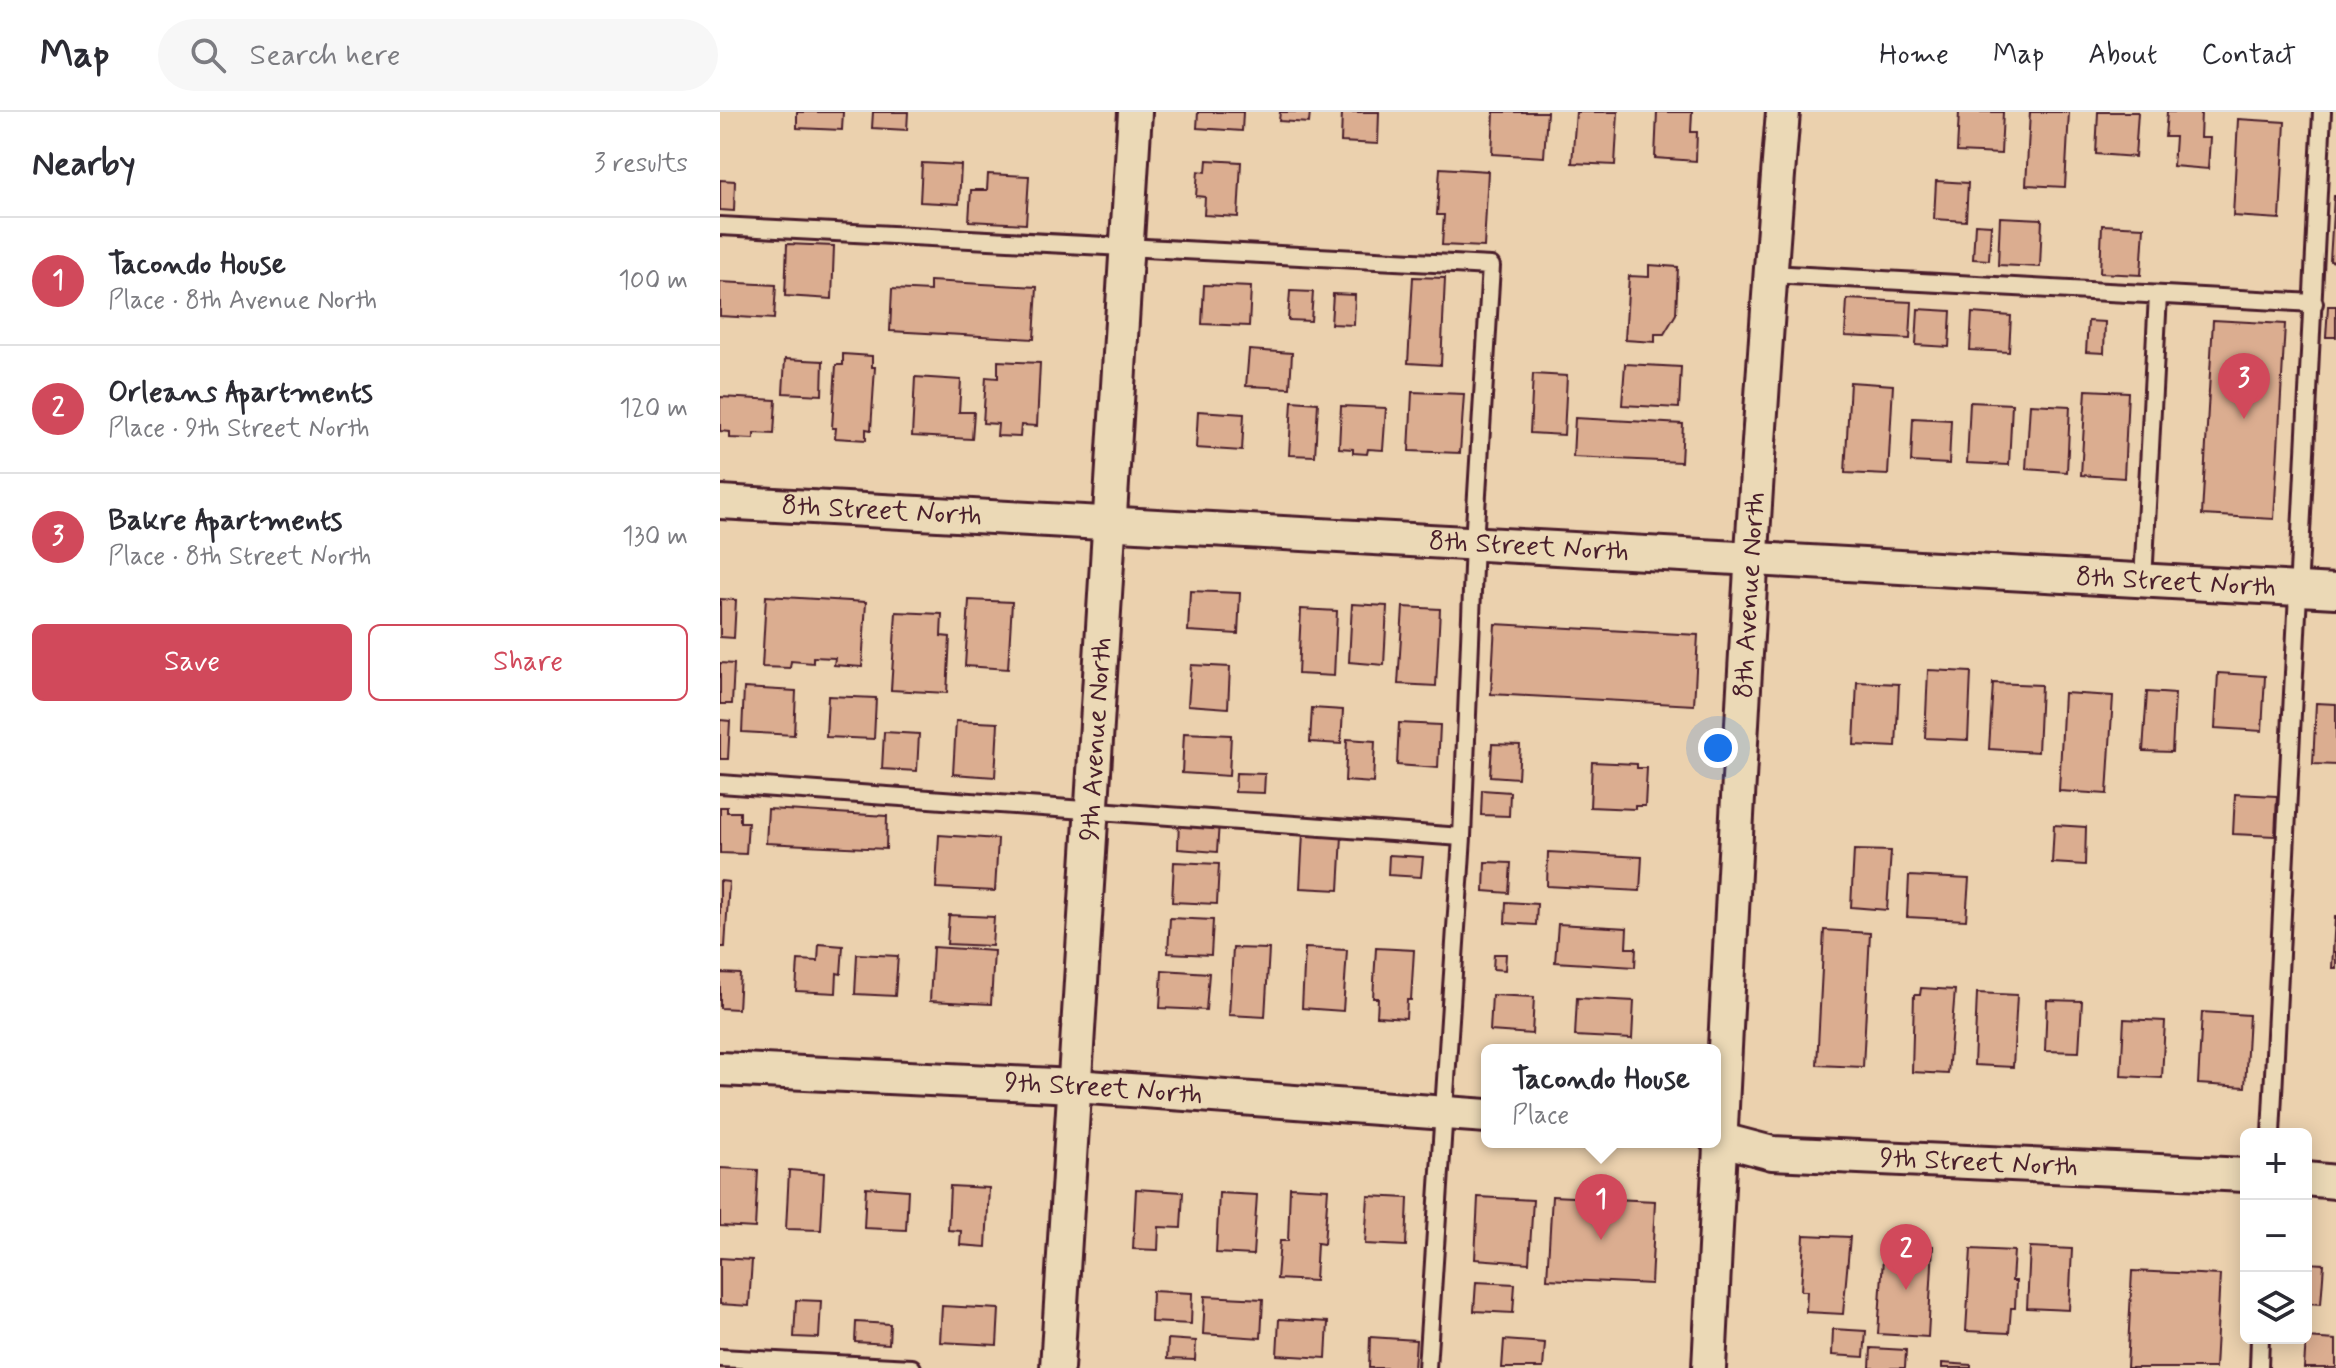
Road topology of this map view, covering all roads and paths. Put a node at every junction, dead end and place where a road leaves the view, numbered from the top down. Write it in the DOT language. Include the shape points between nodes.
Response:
graph roads {
  1 [pos="1135,112"];
  2 [pos="1783,112"];
  3 [pos="2322,112"];
  4 [pos="720,226"];
  5 [pos="1126,249"];
  6 [pos="1770,274"];
  7 [pos="2158,295"];
  8 [pos="2314,303"];
  9 [pos="720,502"];
  10 [pos="1109,523"];
  11 [pos="1474,543"];
  12 [pos="1753,560"];
  13 [pos="2143,581"];
  14 [pos="2300,590"];
  15 [pos="2336,591"];
  16 [pos="720,784"];
  17 [pos="1091,810"];
  18 [pos="1462,837"];
  19 [pos="720,1069"];
  20 [pos="1721,1075"];
  21 [pos="1075,1086"];
  22 [pos="1444,1114"];
  23 [pos="1481,1116"];
  24 [pos="2271,1128"];
  25 [pos="1721,1140"];
  26 [pos="1717,1148"];
  27 [pos="2240,1175"];
  28 [pos="2312,1180"];
  29 [pos="2336,1182"];
  30 [pos="2260,1344"];
  31 [pos="720,1358"];
  32 [pos="912,1368"];
  33 [pos="1057,1368"];
  34 [pos="1427,1368"];
  35 [pos="1709,1368"];
  36 [pos="2259,1368"];
  1 -- 5 [label="street, 9th Avenue North"];
  2 -- 6 [label="street, 8th Avenue North"];
  3 -- 8 [label="lane"];
  4 -- 5 [label="lane"];
  5 -- 10 [label="street, 9th Avenue North"];
  5 -- 11 [label="lane" via="1491,266"];
  6 -- 7 [label="lane"];
  6 -- 12 [label="street, 8th Avenue North"];
  7 -- 8 [label="lane"];
  7 -- 13 [label="lane"];
  8 -- 14 [label="lane"];
  9 -- 10 [label="street, 8th Street North"];
  10 -- 11 [label="street, 8th Street North"];
  10 -- 17 [label="street, 9th Avenue North"];
  11 -- 12 [label="street, 8th Street North"];
  11 -- 18 [label="lane"];
  12 -- 13 [label="street, 8th Street North"];
  12 -- 20 [label="street, 8th Avenue North"];
  13 -- 14 [label="street, 8th Street North"];
  14 -- 15 [label="street, 8th Street North"];
  14 -- 24 [label="lane"];
  16 -- 17 [label="lane"];
  17 -- 18 [label="lane"];
  17 -- 21 [label="street, 9th Avenue North"];
  18 -- 22 [label="lane"];
  19 -- 21 [label="street, 9th Street North"];
  21 -- 22 [label="street, 9th Street North"];
  21 -- 33 [label="street, 9th Avenue North"];
  22 -- 23 [label="street, 9th Street North"];
  22 -- 34 [label="lane"];
  25 -- 27 [label="street, 9th Street North" via="1772,1153"];
  26 -- 35 [label="street, 8th Avenue North"];
  28 -- 29 [label="street"];
  30 -- 36 [label="lane"];
  31 -- 32 [label="lane"];
}
